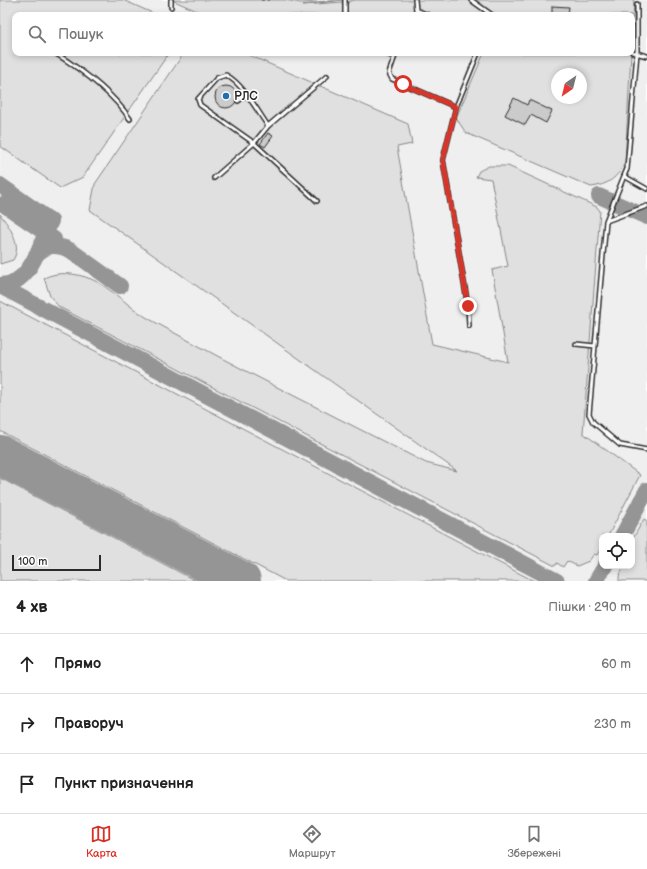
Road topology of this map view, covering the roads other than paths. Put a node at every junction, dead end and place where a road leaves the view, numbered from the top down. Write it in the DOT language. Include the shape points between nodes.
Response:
graph roads {
  1 [pos="171,0"];
  2 [pos="345,0"];
  3 [pos="415,0"];
  4 [pos="471,0"];
  5 [pos="637,4"];
  6 [pos="171,7"];
  7 [pos="416,10"];
  8 [pos="345,12"];
  9 [pos="421,12"];
  10 [pos="488,12"];
  11 [pos="637,53"];
  12 [pos="59,56"];
  13 [pos="477,56"];
  14 [pos="647,56"];
  15 [pos="394,57"];
  16 [pos="327,76"];
  17 [pos="246,95"];
  18 [pos="238,101"];
  19 [pos="456,107"];
  20 [pos="130,119"];
  21 [pos="268,126"];
  22 [pos="254,143"];
  23 [pos="624,176"];
  24 [pos="214,178"];
  25 [pos="647,189"];
  26 [pos="317,201"];
  27 [pos="647,206"];
  28 [pos="606,221"];
  29 [pos="469,326"];
  30 [pos="576,344"];
  31 [pos="595,346"];
  32 [pos="647,450"];
  1 -- 6 [label="lane"];
  2 -- 8 [label="lane"];
  3 -- 7 [label="lane"];
  4 -- 10 [label="lane"];
  5 -- 11 [label="lane"];
  7 -- 9 [label="lane"];
  11 -- 14 [label="lane"];
  11 -- 23 [label="lane" via="627,169"];
  12 -- 20 [label="lane" via="81,71 122,107"];
  13 -- 19 [label="lane"];
  15 -- 19 [label="lane" via="389,73 392,79"];
  16 -- 21 [label="lane"];
  17 -- 18 [label="lane"];
  17 -- 21 [label="lane"];
  17 -- 22 [label="lane" via="230,78 222,75 198,102"];
  19 -- 29 [label="lane" via="443,160 468,306"];
  21 -- 22 [label="lane"];
  22 -- 24 [label="lane"];
  22 -- 26 [label="lane"];
  23 -- 25 [label="lane"];
  23 -- 28 [label="lane"];
  27 -- 28 [label="lane"];
  28 -- 31 [label="lane"];
  30 -- 31 [label="lane"];
  31 -- 32 [label="lane" via="589,418 620,445"];
}
